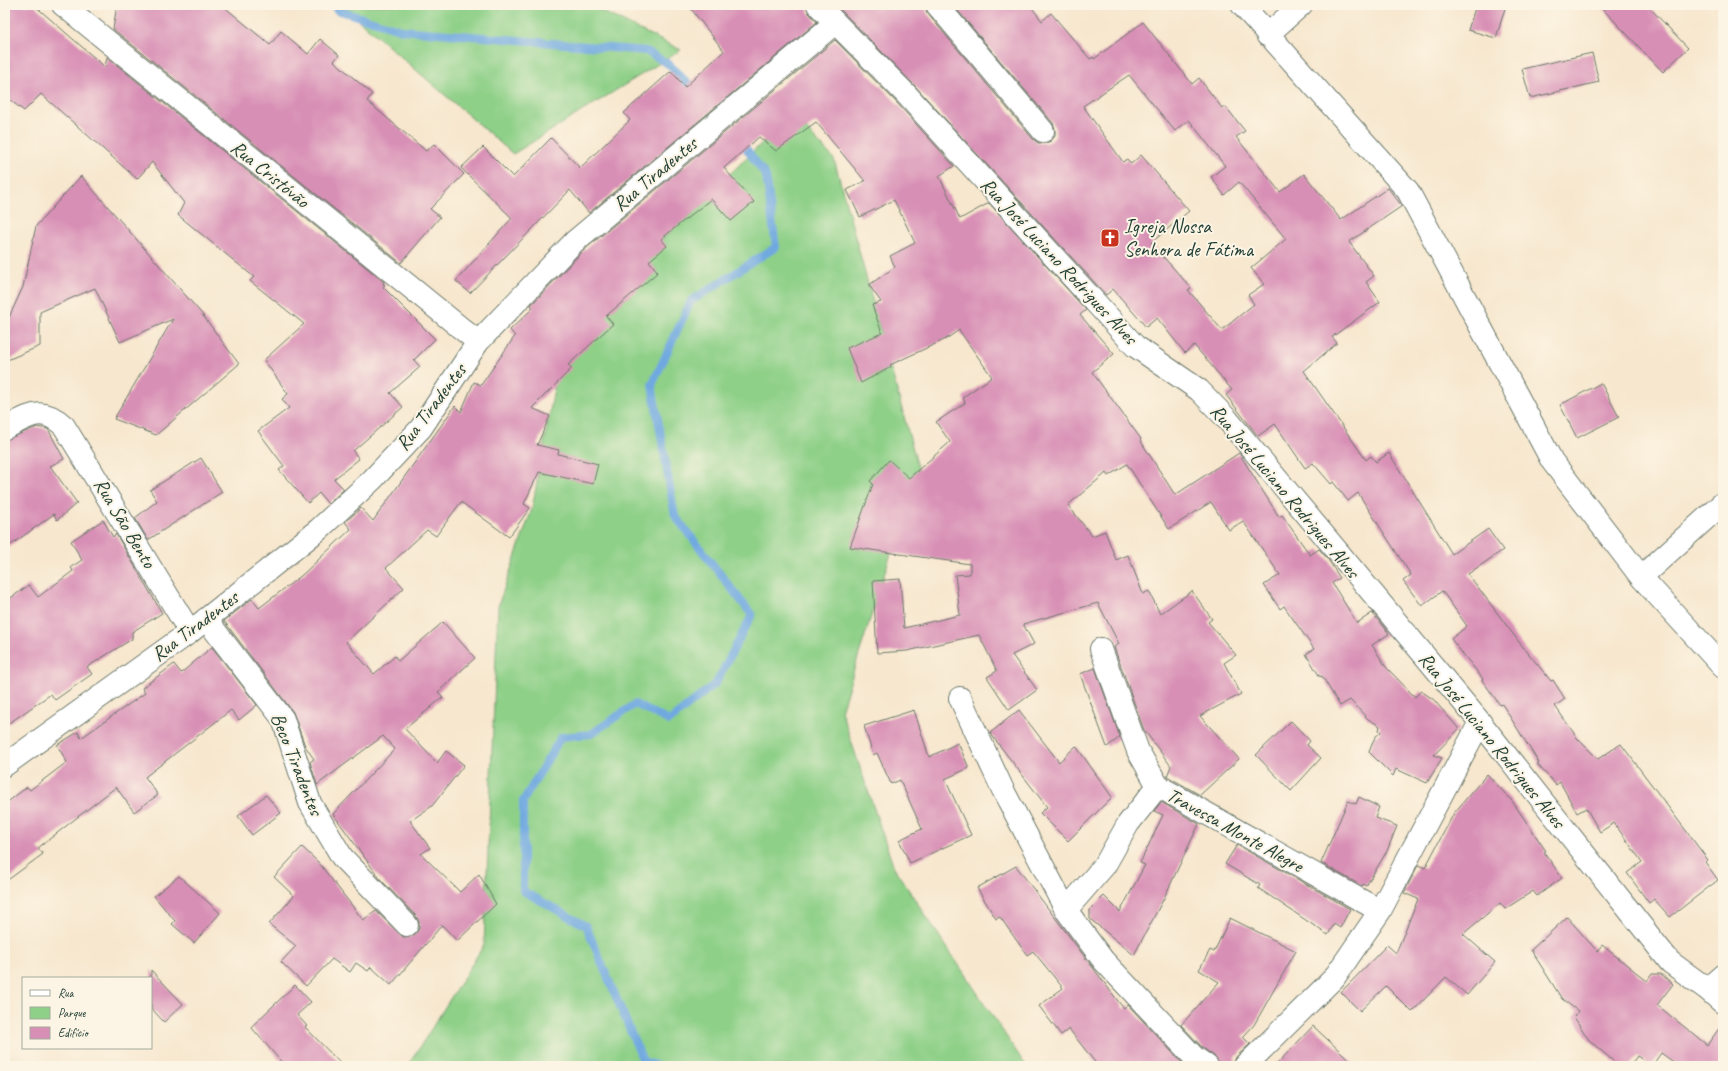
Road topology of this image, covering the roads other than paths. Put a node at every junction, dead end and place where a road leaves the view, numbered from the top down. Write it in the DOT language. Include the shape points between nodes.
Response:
graph roads {
  1 [pos="63,5"];
  2 [pos="818,5"];
  3 [pos="937,5"];
  4 [pos="1242,5"];
  5 [pos="1301,5"];
  6 [pos="836,23"];
  7 [pos="1267,35"];
  8 [pos="1043,131"];
  9 [pos="478,342"];
  10 [pos="5,428"];
  11 [pos="1723,503"];
  12 [pos="1641,577"];
  13 [pos="198,625"];
  14 [pos="1101,649"];
  15 [pos="1723,667"];
  16 [pos="960,698"];
  17 [pos="1480,722"];
  18 [pos="5,765"];
  19 [pos="1158,786"];
  20 [pos="1066,910"];
  21 [pos="1380,911"];
  22 [pos="407,925"];
  23 [pos="1715,982"];
  24 [pos="1723,1003"];
  25 [pos="1207,1066"];
  26 [pos="1245,1066"];
  1 -- 9 [label="street, Rua Cristóvão"];
  2 -- 6 [label="street, Rua José Luciano Rodrigues Alves"];
  3 -- 8 [label="street"];
  4 -- 7 [label="street"];
  5 -- 7 [label="street"];
  6 -- 9 [label="street, Rua Tiradentes" via="574,242"];
  6 -- 17 [label="street, Rua José Luciano Rodrigues Alves" via="906,94 1135,346 1199,390 1227,419"];
  7 -- 12 [label="street" via="1408,191 1552,461"];
  9 -- 13 [label="street, Rua Tiradentes" via="421,428 372,480 318,530"];
  10 -- 13 [label="street, Rua São Bento" via="36,413 56,418 64,426"];
  11 -- 12 [label="street"];
  12 -- 15 [label="street"];
  13 -- 18 [label="street, Rua Tiradentes"];
  13 -- 22 [label="street, Beco Tiradentes" via="283,719 310,803 342,858"];
  14 -- 19 [label="street, Travessa Monte Alegre" via="1138,751"];
  16 -- 20 [label="street" via="1003,790"];
  17 -- 21 [label="street"];
  17 -- 23 [label="street, Rua José Luciano Rodrigues Alves" via="1670,962"];
  19 -- 20 [label="street" via="1128,824 1105,865"];
  19 -- 21 [label="street, Travessa Monte Alegre"];
  20 -- 25 [label="street" via="1103,960 1194,1057"];
  21 -- 26 [label="street" via="1334,978"];
  23 -- 24 [label="street, Rua José Luciano Rodrigues Alves"];
}
